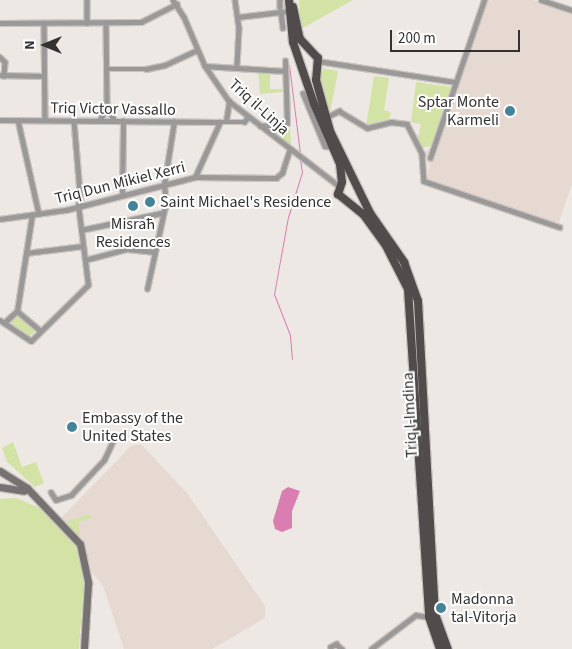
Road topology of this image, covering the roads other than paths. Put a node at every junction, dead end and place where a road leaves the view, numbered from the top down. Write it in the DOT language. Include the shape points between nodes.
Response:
graph roads {
  1 [pos="87,0"];
  2 [pos="234,0"];
  3 [pos="280,0"];
  4 [pos="289,0"];
  5 [pos="293,0"];
  6 [pos="484,0"];
  7 [pos="541,0"];
  8 [pos="175,2"];
  9 [pos="283,10"];
  10 [pos="572,10"];
  11 [pos="238,17"];
  12 [pos="106,22"];
  13 [pos="0,23"];
  14 [pos="44,23"];
  15 [pos="87,23"];
  16 [pos="283,28"];
  17 [pos="197,50"];
  18 [pos="0,57"];
  19 [pos="317,60"];
  20 [pos="285,61"];
  21 [pos="300,65"];
  22 [pos="205,66"];
  23 [pos="237,67"];
  24 [pos="107,70"];
  25 [pos="285,71"];
  26 [pos="2,76"];
  27 [pos="44,76"];
  28 [pos="456,82"];
  29 [pos="303,93"];
  30 [pos="229,101"];
  31 [pos="312,106"];
  32 [pos="107,108"];
  33 [pos="248,117"];
  34 [pos="325,118"];
  35 [pos="0,120"];
  36 [pos="18,120"];
  37 [pos="45,120"];
  38 [pos="74,121"];
  39 [pos="98,121"];
  40 [pos="115,121"];
  41 [pos="123,121"];
  42 [pos="226,121"];
  43 [pos="174,122"];
  44 [pos="220,122"];
  45 [pos="260,126"];
  46 [pos="289,151"];
  47 [pos="430,158"];
  48 [pos="195,177"];
  49 [pos="352,180"];
  50 [pos="340,184"];
  51 [pos="164,185"];
  52 [pos="359,193"];
  53 [pos="122,195"];
  54 [pos="346,202"];
  55 [pos="80,205"];
  56 [pos="162,213"];
  57 [pos="38,214"];
  58 [pos="32,215"];
  59 [pos="0,219"];
  60 [pos="559,227"];
  61 [pos="81,230"];
  62 [pos="83,246"];
  63 [pos="155,252"];
  64 [pos="26,254"];
  65 [pos="85,260"];
  66 [pos="147,289"];
  67 [pos="17,311"];
  68 [pos="2,322"];
  69 [pos="41,331"];
  70 [pos="113,441"];
  71 [pos="0,471"];
  72 [pos="0,476"];
  73 [pos="0,480"];
  74 [pos="0,487"];
  75 [pos="51,492"];
  76 [pos="35,497"];
  77 [pos="429,616"];
  78 [pos="330,647"];
  79 [pos="84,649"];
  80 [pos="342,649"];
  81 [pos="371,649"];
  82 [pos="440,649"];
  83 [pos="448,649"];
  1 -- 15 [label="street"];
  2 -- 11 [label="street"];
  3 -- 9 [label="street"];
  4 -- 9 [label="highway, Triq l-Imdina"];
  5 -- 19 [label="highway" via="300,39"];
  6 -- 28 [label="street"];
  7 -- 10 [label="street"];
  8 -- 12 [label="street" via="142,22"];
  8 -- 17 [label="street, Triq il-Linja"];
  9 -- 11 [label="street"];
  9 -- 16 [label="street"];
  9 -- 21 [label="highway, Triq l-Imdina"];
  11 -- 23 [label="street"];
  12 -- 15 [label="street"];
  12 -- 24 [label="street"];
  13 -- 14 [label="street"];
  14 -- 15 [label="street"];
  14 -- 27 [label="street"];
  17 -- 22 [label="street, Triq il-Linja"];
  17 -- 24 [label="street" via="146,70"];
  18 -- 26 [label="street" via="5,62"];
  19 -- 21 [label="highway" via="310,71"];
  19 -- 21 [label="highway" via="303,54"];
  19 -- 28 [label="street"];
  19 -- 34 [label="highway, Triq l-Imdina" via="316,80"];
  20 -- 25 [label="street"];
  21 -- 31 [label="highway, Triq l-Imdina"];
  22 -- 23 [label="street"];
  22 -- 30 [label="street, Triq il-Linja"];
  23 -- 25 [label="street"];
  24 -- 32 [label="street"];
  25 -- 45 [label="street" via="287,123"];
  26 -- 27 [label="street"];
  27 -- 37 [label="street"];
  28 -- 47 [label="street"];
  29 -- 31 [label="street"];
  30 -- 33 [label="street, Triq il-Linja"];
  30 -- 42 [label="street"];
  31 -- 50 [label="highway, Triq l-Imdina" via="340,164"];
  32 -- 39 [label="street"];
  32 -- 40 [label="street"];
  33 -- 42 [label="street, Triq Victor Vassallo" via="244,122"];
  33 -- 45 [label="street, Triq il-Linja"];
  34 -- 49 [label="highway, Triq l-Imdina"];
  34 -- 60 [label="street" via="339,111 367,128 391,122 407,124 422,154 424,181"];
  35 -- 36 [label="street, Triq Victor Vassallo"];
  36 -- 37 [label="street, Triq Victor Vassallo"];
  36 -- 57 [label="street"];
  37 -- 38 [label="street, Triq Victor Vassallo"];
  38 -- 39 [label="street, Triq Victor Vassallo"];
  38 -- 55 [label="street"];
  39 -- 40 [label="street, Triq Victor Vassallo"];
  40 -- 41 [label="street, Triq Victor Vassallo"];
  41 -- 43 [label="street, Triq Victor Vassallo"];
  41 -- 53 [label="street"];
  42 -- 44 [label="street, Triq Victor Vassallo"];
  43 -- 44 [label="street, Triq Victor Vassallo"];
  43 -- 51 [label="street"];
  44 -- 48 [label="street"];
  45 -- 46 [label="street, Triq il-Linja"];
  46 -- 48 [label="street, Triq Dun Mikiel Xerri" via="282,173 276,178"];
  46 -- 50 [label="street, Triq il-Linja"];
  48 -- 51 [label="street, Triq Dun Mikiel Xerri"];
  49 -- 50 [label="highway"];
  49 -- 52 [label="highway, Triq l-Imdina"];
  50 -- 54 [label="highway, Triq l-Imdina" via="338,194"];
  51 -- 53 [label="street, Triq Dun Mikiel Xerri"];
  51 -- 56 [label="street" via="166,202"];
  52 -- 54 [label="highway" via="353,201"];
  52 -- 83 [label="highway, Triq l-Imdina" via="404,262 418,301 435,614"];
  53 -- 55 [label="street, Triq Dun Mikiel Xerri"];
  54 -- 77 [label="highway, Triq l-Imdina" via="363,214 385,244 409,296"];
  55 -- 57 [label="street, Triq Dun Mikiel Xerri"];
  55 -- 61 [label="street"];
  56 -- 61 [label="street"];
  56 -- 63 [label="street"];
  57 -- 58 [label="street, Triq Dun Mikiel Xerri"];
  58 -- 59 [label="street, Triq Dun Mikiel Xerri"];
  58 -- 64 [label="street"];
  61 -- 62 [label="street"];
  62 -- 64 [label="street"];
  62 -- 65 [label="street"];
  63 -- 65 [label="street" via="127,249"];
  63 -- 66 [label="street"];
  64 -- 67 [label="street"];
  65 -- 69 [label="street" via="88,285"];
  67 -- 68 [label="street"];
  67 -- 69 [label="street"];
  68 -- 69 [label="street" via="31,341"];
  70 -- 75 [label="street" via="104,460 71,495 56,500"];
  71 -- 76 [label="main road"];
  72 -- 73 [label="main road"];
  74 -- 76 [label="main road" via="13,487"];
  76 -- 79 [label="main road" via="80,544 84,555 88,583"];
  77 -- 81 [label="street" via="416,615"];
  77 -- 82 [label="highway, Triq l-Imdina"];
  78 -- 80 [label="street" via="336,644"];
}
